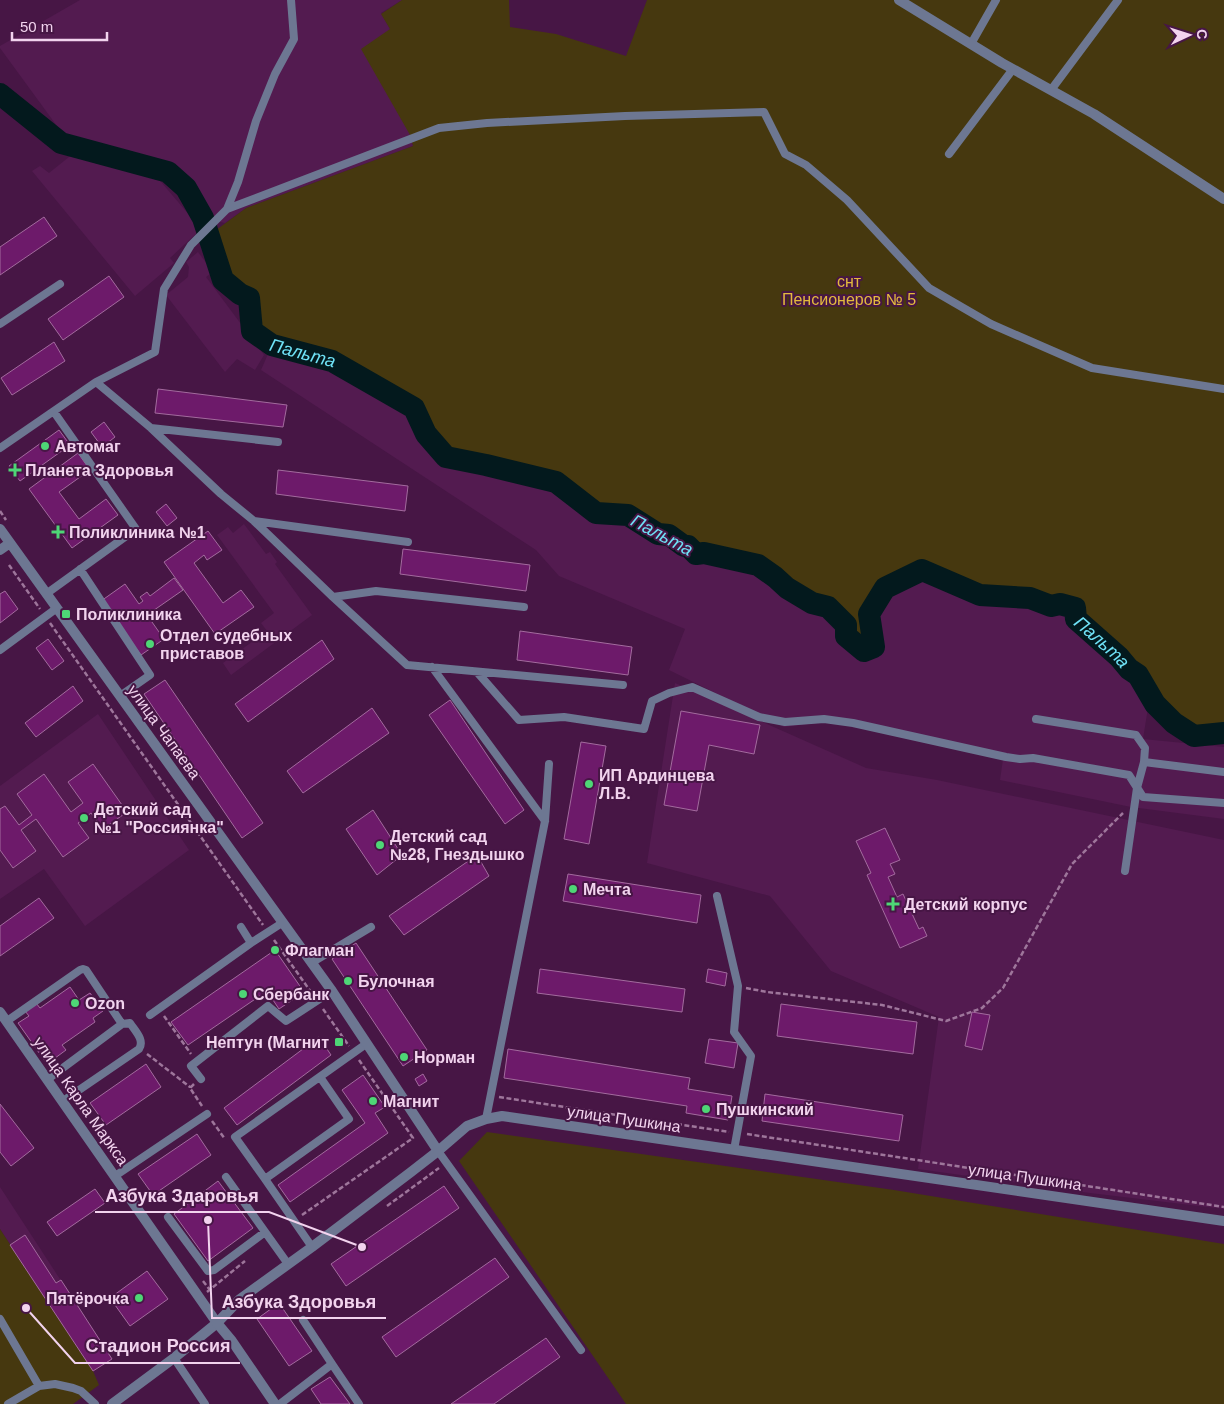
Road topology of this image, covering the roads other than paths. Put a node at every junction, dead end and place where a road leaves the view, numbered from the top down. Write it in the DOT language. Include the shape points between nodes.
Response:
graph roads {
  1 [pos="291,0"];
  2 [pos="899,0"];
  3 [pos="996,0"];
  4 [pos="1118,0"];
  5 [pos="971,44"];
  6 [pos="1013,69"];
  7 [pos="1051,90"];
  8 [pos="949,154"];
  9 [pos="1224,199"];
  10 [pos="227,209"];
  11 [pos="60,284"];
  12 [pos="0,324"];
  13 [pos="96,382"];
  14 [pos="1224,389"];
  15 [pos="54,412"];
  16 [pos="151,428"];
  17 [pos="278,442"];
  18 [pos="0,448"];
  19 [pos="254,522"];
  20 [pos="0,529"];
  21 [pos="408,542"];
  22 [pos="10,543"];
  23 [pos="0,550"];
  24 [pos="80,569"];
  25 [pos="46,594"];
  26 [pos="333,597"];
  27 [pos="524,607"];
  28 [pos="57,608"];
  29 [pos="0,650"];
  30 [pos="432,667"];
  31 [pos="477,672"];
  32 [pos="623,685"];
  33 [pos="120,696"];
  34 [pos="1036,719"];
  35 [pos="1144,762"];
  36 [pos="549,764"];
  37 [pos="1224,772"];
  38 [pos="1137,788"];
  39 [pos="1224,803"];
  40 [pos="545,821"];
  41 [pos="1125,871"];
  42 [pos="717,896"];
  43 [pos="282,923"];
  44 [pos="241,927"];
  45 [pos="371,927"];
  46 [pos="252,943"];
  47 [pos="311,963"];
  48 [pos="332,991"];
  49 [pos="0,1012"];
  50 [pos="150,1015"];
  51 [pos="7,1022"];
  52 [pos="122,1024"];
  53 [pos="366,1044"];
  54 [pos="320,1077"];
  55 [pos="48,1079"];
  56 [pos="201,1079"];
  57 [pos="63,1101"];
  58 [pos="207,1114"];
  59 [pos="486,1119"];
  60 [pos="734,1150"];
  61 [pos="438,1151"];
  62 [pos="115,1176"];
  63 [pos="226,1177"];
  64 [pos="265,1179"];
  65 [pos="168,1217"];
  66 [pos="1224,1221"];
  67 [pos="265,1232"];
  68 [pos="312,1247"];
  69 [pos="288,1264"];
  70 [pos="0,1319"];
  71 [pos="303,1320"];
  72 [pos="217,1323"];
  73 [pos="581,1350"];
  74 [pos="174,1358"];
  75 [pos="332,1364"];
  76 [pos="39,1386"];
  77 [pos="8,1404"];
  78 [pos="95,1404"];
  79 [pos="112,1404"];
  80 [pos="205,1404"];
  81 [pos="275,1404"];
  82 [pos="280,1404"];
  83 [pos="359,1404"];
  1 -- 10 [label="lane" via="294,39 275,74 256,121"];
  2 -- 5 [label="street"];
  3 -- 5 [label="lane"];
  4 -- 7 [label="lane"];
  5 -- 6 [label="street"];
  6 -- 7 [label="street"];
  6 -- 8 [label="lane"];
  7 -- 9 [label="street" via="1094,114"];
  10 -- 13 [label="lane" via="191,245 164,289 155,352"];
  10 -- 14 [label="lane" via="439,128 625,116 764,112 786,154 806,165 847,200 929,288 991,324 1092,368"];
  11 -- 12 [label="lane"];
  13 -- 15 [label="lane"];
  13 -- 16 [label="lane"];
  15 -- 18 [label="lane"];
  15 -- 24 [label="lane" via="136,528"];
  16 -- 17 [label="lane"];
  16 -- 19 [label="lane"];
  19 -- 21 [label="lane"];
  19 -- 26 [label="lane"];
  20 -- 22 [label="street, улица Чапаева"];
  22 -- 23 [label="street"];
  22 -- 25 [label="street, улица Чапаева"];
  24 -- 25 [label="lane"];
  24 -- 33 [label="lane" via="150,675"];
  25 -- 28 [label="street, улица Чапаева"];
  26 -- 27 [label="lane" via="376,591"];
  26 -- 30 [label="lane" via="407,665"];
  28 -- 29 [label="lane"];
  28 -- 33 [label="street, улица Чапаева"];
  30 -- 31 [label="lane"];
  30 -- 40 [label="lane"];
  31 -- 32 [label="lane"];
  31 -- 38 [label="lane" via="519,720 564,717 644,729 652,702 692,687 759,717 785,722 824,719 853,723 1006,757 1033,758 1129,775"];
  33 -- 43 [label="street, улица Чапаева"];
  34 -- 35 [label="lane" via="1136,735 1146,748"];
  35 -- 37 [label="lane"];
  35 -- 38 [label="lane"];
  36 -- 40 [label="lane"];
  38 -- 39 [label="lane" via="1143,797"];
  38 -- 41 [label="lane"];
  40 -- 59 [label="lane"];
  42 -- 60 [label="lane" via="738,986 734,1032 751,1056"];
  43 -- 46 [label="lane"];
  43 -- 47 [label="street, улица Чапаева"];
  44 -- 46 [label="lane"];
  45 -- 47 [label="lane"];
  46 -- 50 [label="lane"];
  47 -- 48 [label="street, улица Чапаева"];
  48 -- 53 [label="street, улица Чапаева"];
  48 -- 56 [label="lane" via="286,1022 268,1006 191,1066"];
  49 -- 51 [label="street, улица Карла Маркса"];
  51 -- 52 [label="lane" via="83,969"];
  51 -- 55 [label="street, улица Карла Маркса"];
  52 -- 55 [label="lane"];
  52 -- 57 [label="lane" via="130,1023 141,1040 140,1049"];
  53 -- 54 [label="lane"];
  53 -- 61 [label="street, улица Чапаева"];
  54 -- 64 [label="lane" via="349,1118"];
  54 -- 64 [label="lane" via="235,1137"];
  55 -- 57 [label="street, улица Карла Маркса"];
  57 -- 62 [label="street, улица Карла Маркса"];
  58 -- 62 [label="lane"];
  59 -- 60 [label="street, улица Пушкина" via="502,1116"];
  59 -- 61 [label="street, улица Пушкина" via="467,1126"];
  60 -- 66 [label="street, улица Пушкина"];
  61 -- 68 [label="street, улица Пушкина"];
  61 -- 73 [label="lane"];
  62 -- 72 [label="street, улица Карла Маркса"];
  63 -- 67 [label="lane"];
  64 -- 68 [label="lane"];
  65 -- 67 [label="lane" via="208,1271 214,1270"];
  67 -- 69 [label="lane"];
  68 -- 69 [label="street, улица Пушкина"];
  69 -- 72 [label="street, улица Пушкина" via="240,1298"];
  70 -- 76 [label="lane"];
  71 -- 75 [label="lane"];
  72 -- 74 [label="street, улица Пушкина"];
  72 -- 81 [label="street, улица Карла Маркса"];
  74 -- 79 [label="street, улица Пушкина"];
  74 -- 80 [label="lane"];
  75 -- 82 [label="lane"];
  75 -- 83 [label="lane"];
  76 -- 77 [label="lane"];
  76 -- 78 [label="lane" via="55,1384 73,1388 82,1391"];
}
